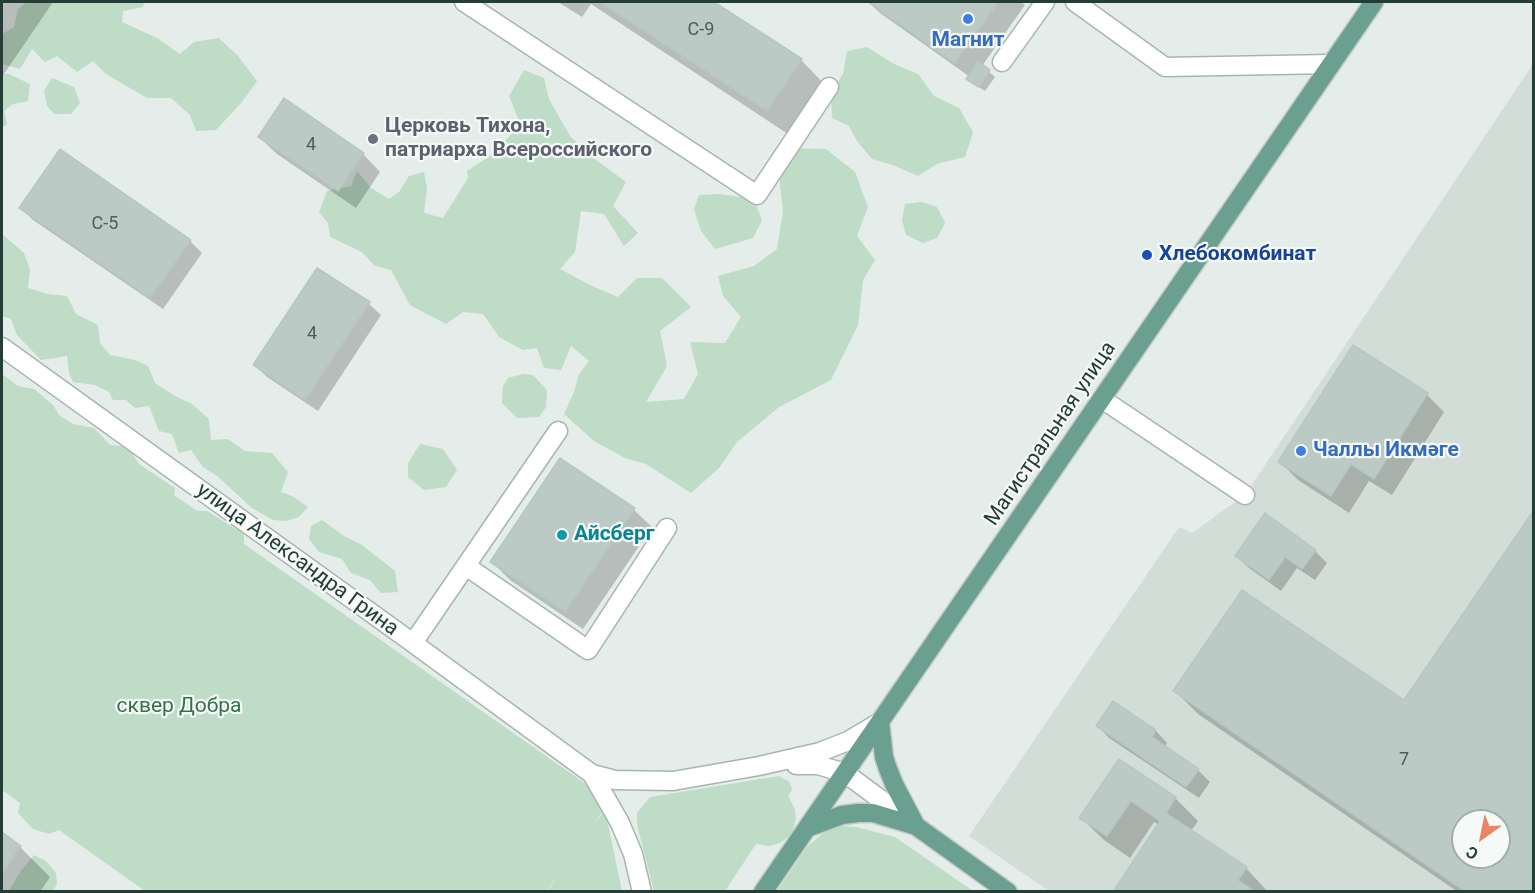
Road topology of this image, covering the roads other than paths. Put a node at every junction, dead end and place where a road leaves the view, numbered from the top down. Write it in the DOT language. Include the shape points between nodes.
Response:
graph roads {
  1 [pos="464,2"];
  2 [pos="1045,2"];
  3 [pos="1075,2"];
  4 [pos="1374,2"];
  5 [pos="1002,62"];
  6 [pos="1331,64"];
  7 [pos="830,87"];
  8 [pos="2,347"];
  9 [pos="1102,399"];
  10 [pos="558,431"];
  11 [pos="1245,495"];
  12 [pos="667,528"];
  13 [pos="466,566"];
  14 [pos="412,643"];
  15 [pos="880,722"];
  16 [pos="759,766"];
  17 [pos="845,773"];
  18 [pos="592,774"];
  19 [pos="916,826"];
  20 [pos="807,828"];
  21 [pos="642,891"];
  22 [pos="763,891"];
  23 [pos="1008,891"];
  1 -- 7 [label="street" via="757,195"];
  2 -- 5 [label="street"];
  3 -- 6 [label="street" via="1165,67"];
  4 -- 6 [label="main road, Магистральная улица"];
  6 -- 9 [label="main road, Магистральная улица"];
  8 -- 14 [label="street, улица Александра Грина"];
  9 -- 11 [label="street"];
  9 -- 15 [label="main road, Магистральная улица"];
  10 -- 13 [label="street"];
  12 -- 13 [label="street" via="588,650"];
  13 -- 14 [label="street"];
  14 -- 18 [label="street, улица Александра Грина"];
  15 -- 16 [label="street" via="820,752"];
  15 -- 17 [label="main road, Магистральная улица"];
  15 -- 19 [label="main road" via="888,769"];
  16 -- 17 [label="street" via="818,765"];
  16 -- 18 [label="street" via="673,781 615,780"];
  17 -- 19 [label="street"];
  17 -- 20 [label="main road, Магистральная улица"];
  18 -- 21 [label="street" via="620,823"];
  19 -- 20 [label="main road" via="873,813 858,813"];
  19 -- 23 [label="main road"];
  20 -- 22 [label="main road, Магистральная улица"];
}
